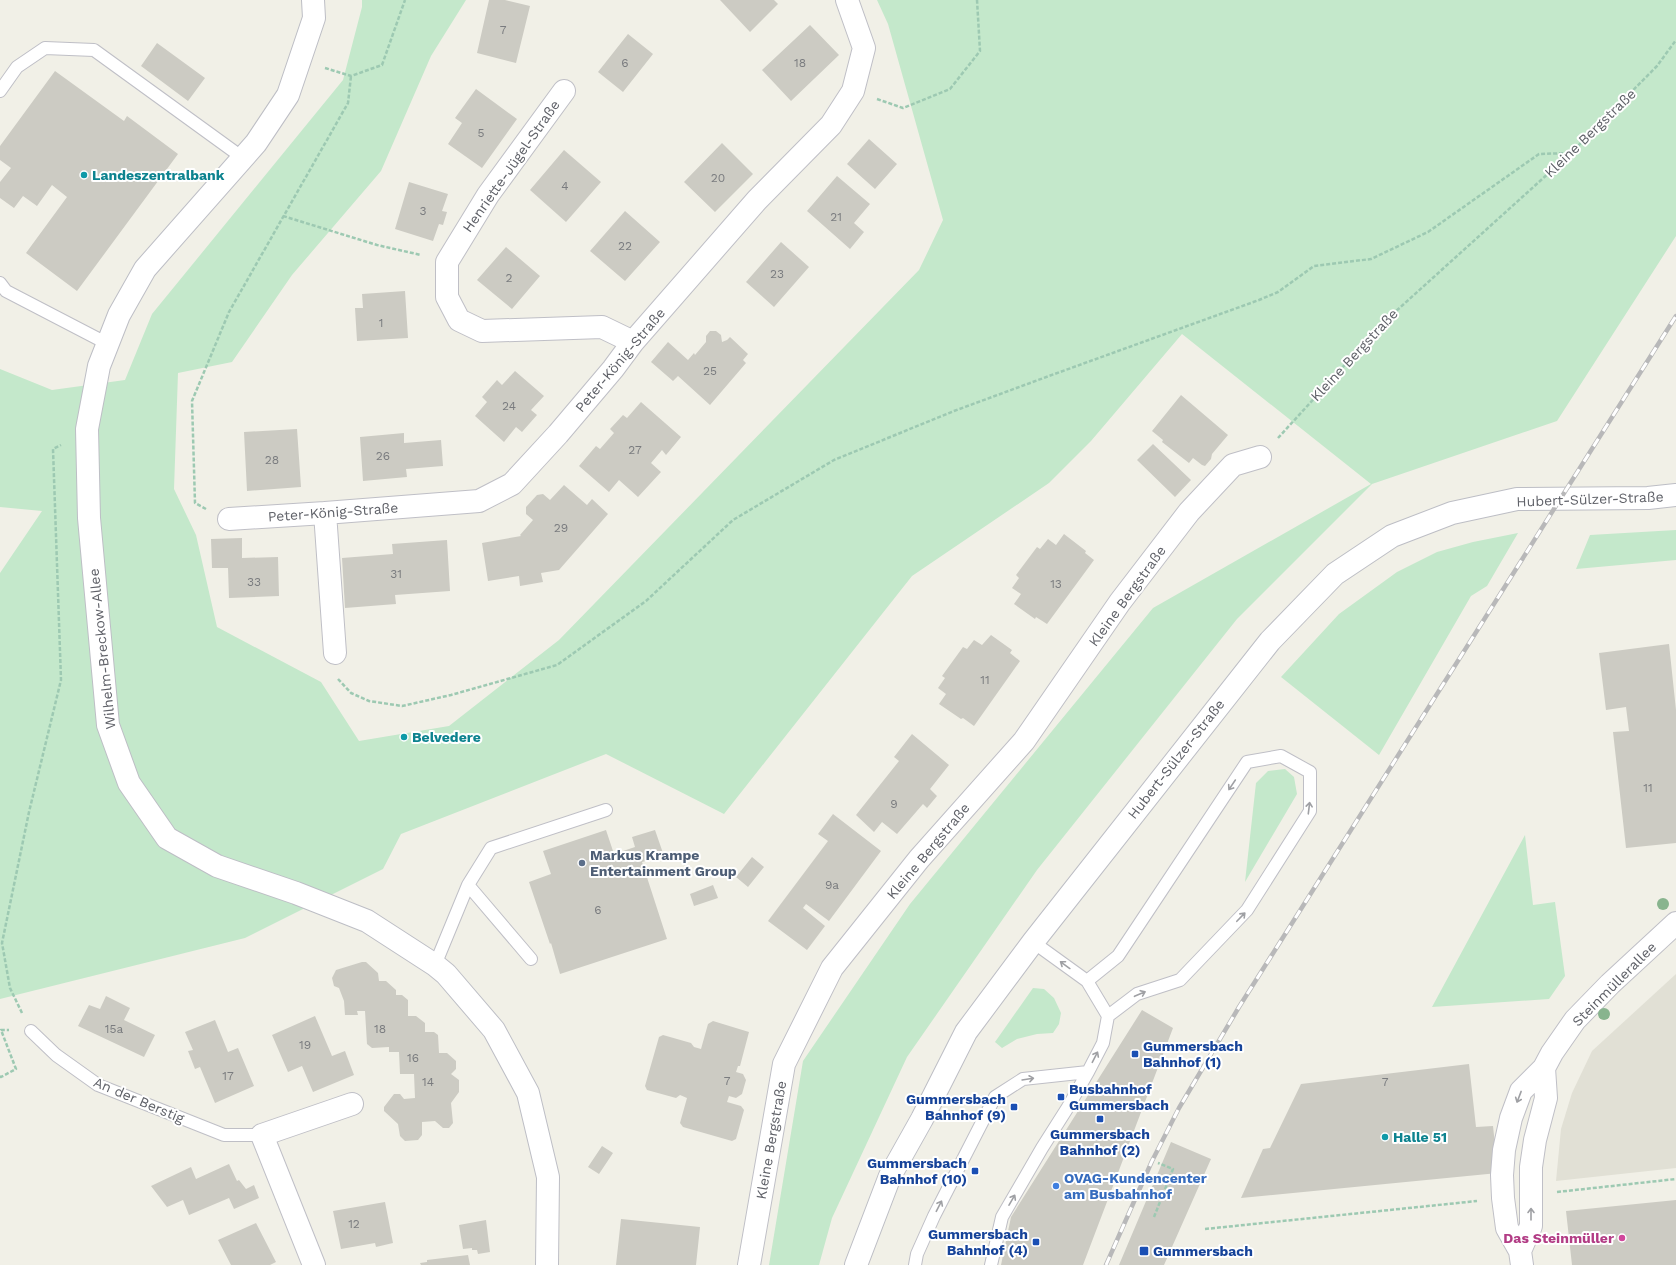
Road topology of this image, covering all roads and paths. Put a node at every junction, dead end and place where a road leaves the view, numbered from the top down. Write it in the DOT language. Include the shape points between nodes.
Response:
graph roads {
  1 [pos="314,0"];
  2 [pos="405,0"];
  3 [pos="847,0"];
  4 [pos="977,0"];
  5 [pos="1676,40"];
  6 [pos="299,60"];
  7 [pos="351,76"];
  8 [pos="0,91"];
  9 [pos="564,91"];
  10 [pos="853,91"];
  11 [pos="1571,153"];
  12 [pos="243,158"];
  13 [pos="283,216"];
  14 [pos="447,262"];
  15 [pos="0,283"];
  16 [pos="633,342"];
  17 [pos="108,344"];
  18 [pos="87,429"];
  19 [pos="1260,457"];
  20 [pos="1676,495"];
  21 [pos="325,513"];
  22 [pos="229,519"];
  23 [pos="336,653"];
  24 [pos="606,810"];
  25 [pos="468,885"];
  26 [pos="1676,923"];
  27 [pos="1033,942"];
  28 [pos="531,959"];
  29 [pos="435,965"];
  30 [pos="1087,981"];
  31 [pos="1108,1016"];
  32 [pos="31,1031"];
  33 [pos="1544,1068"];
  34 [pos="1088,1072"];
  35 [pos="0,1076"];
  36 [pos="352,1104"];
  37 [pos="262,1135"];
  38 [pos="1158,1163"];
  39 [pos="1676,1179"];
  40 [pos="1531,1195"];
  41 [pos="1503,1198"];
  42 [pos="1154,1217"];
  43 [pos="1205,1229"];
  44 [pos="1521,1258"];
  45 [pos="314,1265"];
  46 [pos="547,1265"];
  47 [pos="749,1265"];
  48 [pos="856,1265"];
  49 [pos="915,1265"];
  50 [pos="991,1265"];
  1 -- 6 [label="street, Wilhelm-Breckow-Allee" via="314,18"];
  2 -- 7 [label="path" via="382,65"];
  3 -- 10 [label="street, Peter-König-Straße" via="864,48"];
  4 -- 10 [label="path" via="980,51 950,89 903,108"];
  5 -- 11 [label="path, Kleine Bergstraße" via="1657,66"];
  6 -- 7 [label="path"];
  6 -- 12 [label="street, Wilhelm-Breckow-Allee" via="288,95"];
  7 -- 13 [label="path" via="348,103"];
  8 -- 12 [label="lane" via="17,67 44,48 94,50"];
  9 -- 14 [label="street, Henriette-Jügel-Straße" via="488,195"];
  10 -- 16 [label="street, Peter-König-Straße" via="831,125 757,200"];
  11 -- 19 [label="path, Kleine Bergstraße" via="1384,322"];
  11 -- 23 [label="path" via="1539,154 1428,232 1371,259 1314,266 1278,292 1259,300 1049,376 834,460 733,520 646,601 557,665 451,696 402,706 369,701 351,693 337,678"];
  12 -- 17 [label="street, Wilhelm-Breckow-Allee" via="145,269 119,315"];
  13 -- 14 [label="path"];
  13 -- 22 [label="path" via="229,312 192,401 195,503"];
  14 -- 16 [label="street" via="447,297 459,320 482,331 602,327"];
  15 -- 17 [label="lane" via="6,290"];
  16 -- 21 [label="street, Peter-König-Straße" via="558,434 512,484 479,501"];
  17 -- 18 [label="street, Wilhelm-Breckow-Allee" via="99,366"];
  18 -- 29 [label="street, Wilhelm-Breckow-Allee" via="89,518 108,725 129,783 167,838 217,866 368,921"];
  18 -- 32 [label="path" via="53,449 61,680 29,812 2,943 10,988"];
  19 -- 47 [label="street, Kleine Bergstraße" via="1233,465 1189,512 1120,602 1024,741 919,859 832,968 784,1064"];
  20 -- 27 [label="street, Hubert-Sülzer-Straße" via="1648,498 1517,499 1452,513 1392,536 1335,574 1270,641"];
  21 -- 22 [label="street, Peter-König-Straße"];
  21 -- 23 [label="street"];
  24 -- 25 [label="lane" via="491,848"];
  25 -- 28 [label="lane"];
  25 -- 29 [label="lane"];
  26 -- 33 [label="street, Steinmüllerallee" via="1575,1020"];
  30 -- 27 [label="lane, one-way"];
  27 -- 48 [label="street, Hubert-Sülzer-Straße" via="966,1032 890,1176"];
  29 -- 46 [label="street, Wilhelm-Breckow-Allee" via="446,974 494,1030 528,1093 548,1177"];
  30 -- 31 [label="lane"];
  31 -- 30 [label="lane, one-way" via="1137,994 1180,980 1247,910 1310,811 1310,772 1281,756 1247,762 1118,956"];
  34 -- 31 [label="lane, one-way" via="1103,1043"];
  32 -- 35 [label="path" via="1,1030 16,1069 1,1078"];
  32 -- 37 [label="lane, An der Berstig" via="56,1056 98,1085 224,1135"];
  33 -- 40 [label="street, Steinmüllerallee" via="1546,1098 1535,1140 1531,1167"];
  33 -- 41 [label="street, Steinmüllerallee, one-way" via="1521,1091 1511,1118 1504,1150"];
  49 -- 34 [label="lane, one-way" via="917,1254 934,1216 995,1097 1023,1079"];
  50 -- 34 [label="lane, one-way" via="1002,1217"];
  36 -- 37 [label="street, An der Berstig"];
  37 -- 45 [label="street"];
  38 -- 42 [label="path" via="1173,1170"];
  39 -- 40 [label="path"];
  44 -- 40 [label="street, Steinmüllerallee, one-way" via="1531,1226"];
  41 -- 43 [label="path"];
  41 -- 44 [label="street, Steinmüllerallee" via="1506,1228"];
}
